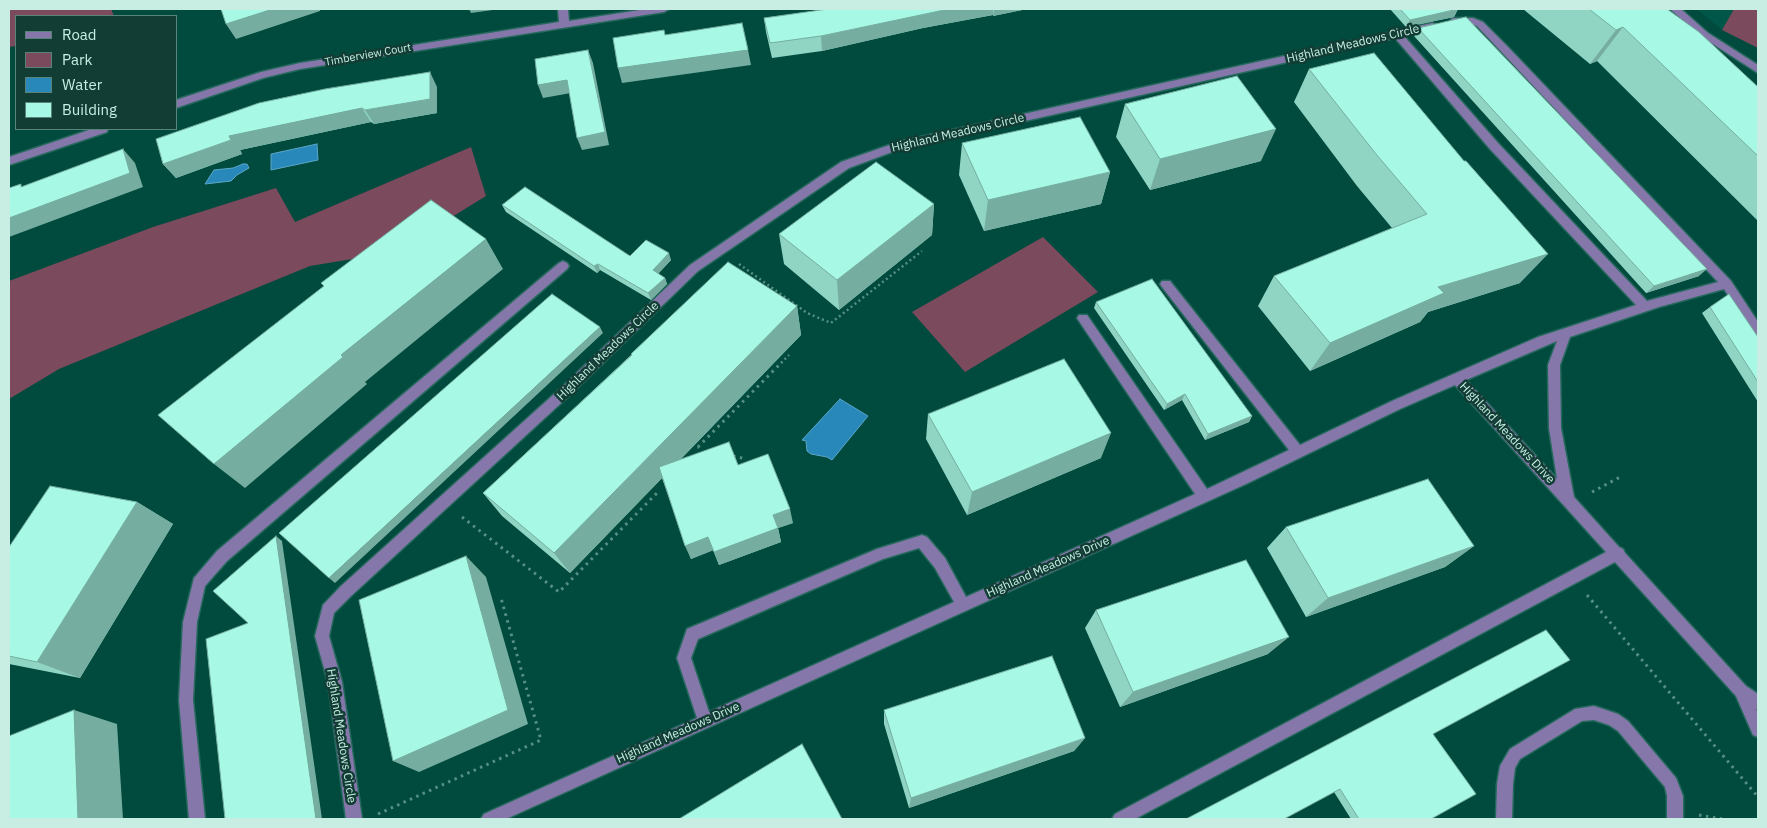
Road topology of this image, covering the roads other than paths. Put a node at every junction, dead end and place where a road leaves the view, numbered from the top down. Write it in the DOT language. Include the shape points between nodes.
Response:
graph roads {
  1 [pos="562,9"];
  2 [pos="664,9"];
  3 [pos="1675,9"];
  4 [pos="564,24"];
  5 [pos="1398,35"];
  6 [pos="1758,70"];
  7 [pos="178,103"];
  8 [pos="100,130"];
  9 [pos="9,162"];
  10 [pos="563,266"];
  11 [pos="1166,284"];
  12 [pos="1727,284"];
  13 [pos="1645,307"];
  14 [pos="1083,318"];
  15 [pos="1758,332"];
  16 [pos="1565,334"];
  17 [pos="1457,378"];
  18 [pos="1298,452"];
  19 [pos="1204,496"];
  20 [pos="1569,500"];
  21 [pos="1618,553"];
  22 [pos="963,605"];
  23 [pos="1741,691"];
  24 [pos="1758,702"];
  25 [pos="705,721"];
  26 [pos="1758,730"];
  27 [pos="197,819"];
  28 [pos="354,819"];
  29 [pos="490,819"];
  30 [pos="1120,819"];
  31 [pos="1504,819"];
  32 [pos="1674,819"];
  1 -- 4 [label="street"];
  2 -- 4 [label="street, Timberview Court"];
  3 -- 6 [label="street" via="1705,35"];
  4 -- 7 [label="street, Timberview Court" via="300,66 261,75"];
  5 -- 12 [label="street, Highland Meadows Circle" via="1461,20 1480,24"];
  5 -- 13 [label="street" via="1494,146"];
  5 -- 28 [label="street, Highland Meadows Circle" via="898,146 846,165 694,268 328,610 322,636 335,682"];
  8 -- 9 [label="street"];
  10 -- 27 [label="street" via="222,556 199,583 190,622 186,700"];
  11 -- 18 [label="street"];
  12 -- 13 [label="street"];
  12 -- 15 [label="street, Highland Meadows Circle"];
  13 -- 16 [label="street"];
  14 -- 19 [label="street"];
  16 -- 17 [label="street"];
  16 -- 20 [label="street, Highland Meadows Drive" via="1554,365 1554,428"];
  17 -- 18 [label="street, Highland Meadows Drive"];
  17 -- 20 [label="street, Highland Meadows Drive"];
  18 -- 19 [label="street, Highland Meadows Drive"];
  19 -- 22 [label="street, Highland Meadows Drive"];
  20 -- 21 [label="street, Highland Meadows Drive"];
  21 -- 23 [label="street, Highland Meadows Drive"];
  21 -- 30 [label="street"];
  22 -- 25 [label="street, Highland Meadows Drive"];
  22 -- 25 [label="street" via="940,562 922,541 882,553 714,624 692,634 684,658"];
  23 -- 24 [label="street, Highland Meadows Drive"];
  23 -- 26 [label="street, Highland Meadows Drive"];
  25 -- 29 [label="street, Highland Meadows Drive"];
  31 -- 32 [label="street" via="1505,784 1514,754 1580,714 1594,713 1623,726 1671,782 1675,796"];
}
